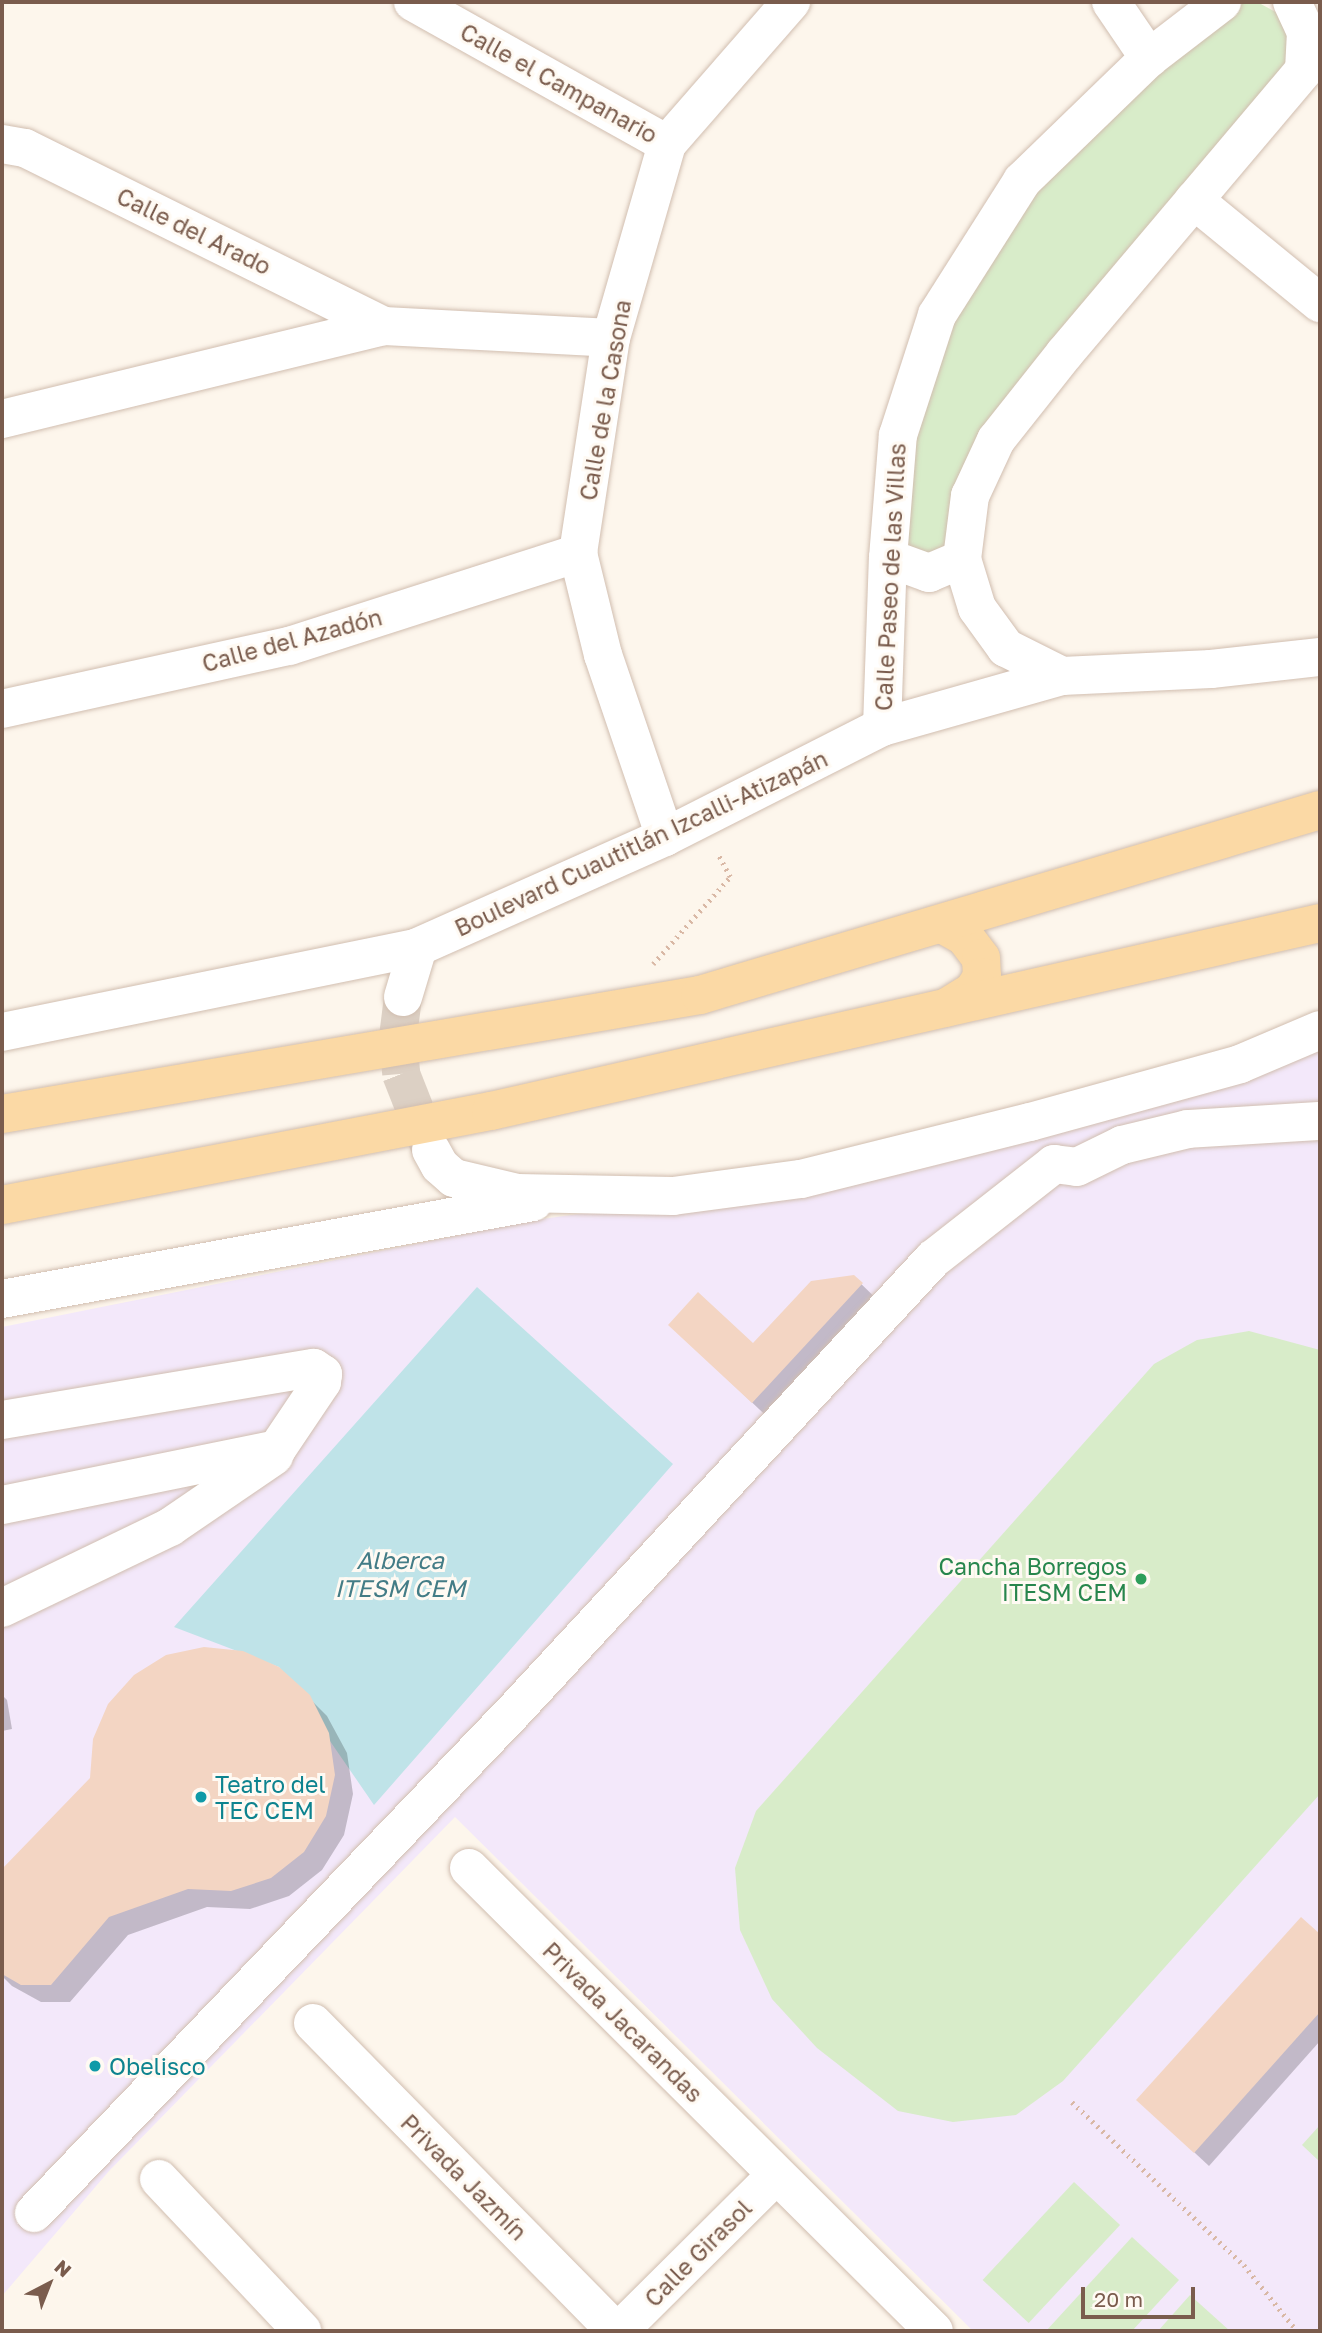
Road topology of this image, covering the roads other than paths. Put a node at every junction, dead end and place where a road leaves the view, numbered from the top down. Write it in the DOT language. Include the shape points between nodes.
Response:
graph roads {
  1 [pos="414,2"];
  2 [pos="791,2"];
  3 [pos="1111,2"];
  4 [pos="1222,2"];
  5 [pos="1292,2"];
  6 [pos="1149,58"];
  7 [pos="1312,60"];
  8 [pos="2,144"];
  9 [pos="667,144"];
  10 [pos="1194,200"];
  11 [pos="1320,303"];
  12 [pos="384,326"];
  13 [pos="611,338"];
  14 [pos="2,418"];
  15 [pos="578,553"];
  16 [pos="888,558"];
  17 [pos="962,559"];
  18 [pos="1320,657"];
  19 [pos="1062,676"];
  20 [pos="2,709"];
  21 [pos="882,727"];
  22 [pos="1320,810"];
  23 [pos="678,830"];
  24 [pos="1320,923"];
  25 [pos="942,924"];
  26 [pos="418,947"];
  27 [pos="403,997"];
  28 [pos="946,1008"];
  29 [pos="1320,1030"];
  30 [pos="2,1032"];
  31 [pos="2,1114"];
  32 [pos="1320,1121"];
  33 [pos="431,1150"];
  34 [pos="586,1193"];
  35 [pos="2,1205"];
  36 [pos="2,1299"];
  37 [pos="2,1420"];
  38 [pos="277,1449"];
  39 [pos="2,1505"];
  40 [pos="2,1608"];
  41 [pos="469,1868"];
  42 [pos="313,2023"];
  43 [pos="776,2175"];
  44 [pos="159,2179"];
  45 [pos="34,2213"];
  46 [pos="302,2331"];
  47 [pos="618,2331"];
  48 [pos="934,2331"];
  1 -- 9 [label="street, Calle el Campanario"];
  2 -- 9 [label="street, Calle de la Casona"];
  3 -- 6 [label="street"];
  4 -- 6 [label="street, Calle Paseo de las Villas"];
  5 -- 7 [label="street"];
  6 -- 16 [label="street, Calle Paseo de las Villas" via="1022,181 937,315 898,435"];
  7 -- 10 [label="street"];
  8 -- 12 [label="street, Calle del Arado" via="25,148"];
  9 -- 13 [label="street, Calle de la Casona"];
  10 -- 11 [label="street"];
  10 -- 17 [label="street" via="996,440 970,496"];
  12 -- 13 [label="street, Calle del Arado"];
  12 -- 14 [label="street, Calle del Arado"];
  13 -- 15 [label="street, Calle de la Casona"];
  15 -- 20 [label="street, Calle del Azadón" via="289,646"];
  15 -- 23 [label="street, Calle de la Casona" via="603,655"];
  16 -- 17 [label="street" via="929,573"];
  16 -- 21 [label="street, Calle Paseo de las Villas"];
  17 -- 19 [label="street" via="977,608 1006,648"];
  18 -- 19 [label="street, Boulevard Cuautitlán Izcalli-Atizapán" via="1211,669"];
  19 -- 21 [label="street, Boulevard Cuautitlán Izcalli-Atizapán"];
  21 -- 23 [label="street, Boulevard Cuautitlán Izcalli-Atizapán"];
  22 -- 25 [label="main road"];
  23 -- 26 [label="street, Boulevard Cuautitlán Izcalli-Atizapán"];
  24 -- 28 [label="main road"];
  25 -- 28 [label="main road" via="965,937 981,958 982,977 973,991"];
  25 -- 31 [label="main road" via="700,995"];
  26 -- 27 [label="street"];
  26 -- 30 [label="street, Boulevard Cuautitlán Izcalli-Atizapán"];
  28 -- 35 [label="main road" via="491,1111"];
  29 -- 34 [label="street" via="1240,1064 801,1179 673,1196"];
  32 -- 45 [label="street" via="1188,1129 1122,1145 1077,1167 1054,1164 933,1259 516,1709"];
  33 -- 34 [label="street" via="454,1178 517,1193"];
  34 -- 36 [label="street"];
  37 -- 38 [label="street" via="319,1370 322,1382"];
  38 -- 39 [label="street"];
  38 -- 40 [label="street" via="272,1460 170,1527"];
  41 -- 43 [label="street, Privada Jacarandas"];
  42 -- 47 [label="street, Privada Jazmín"];
  43 -- 47 [label="street, Calle Girasol"];
  43 -- 48 [label="street, Privada Jacarandas"];
  44 -- 46 [label="street"];
}
